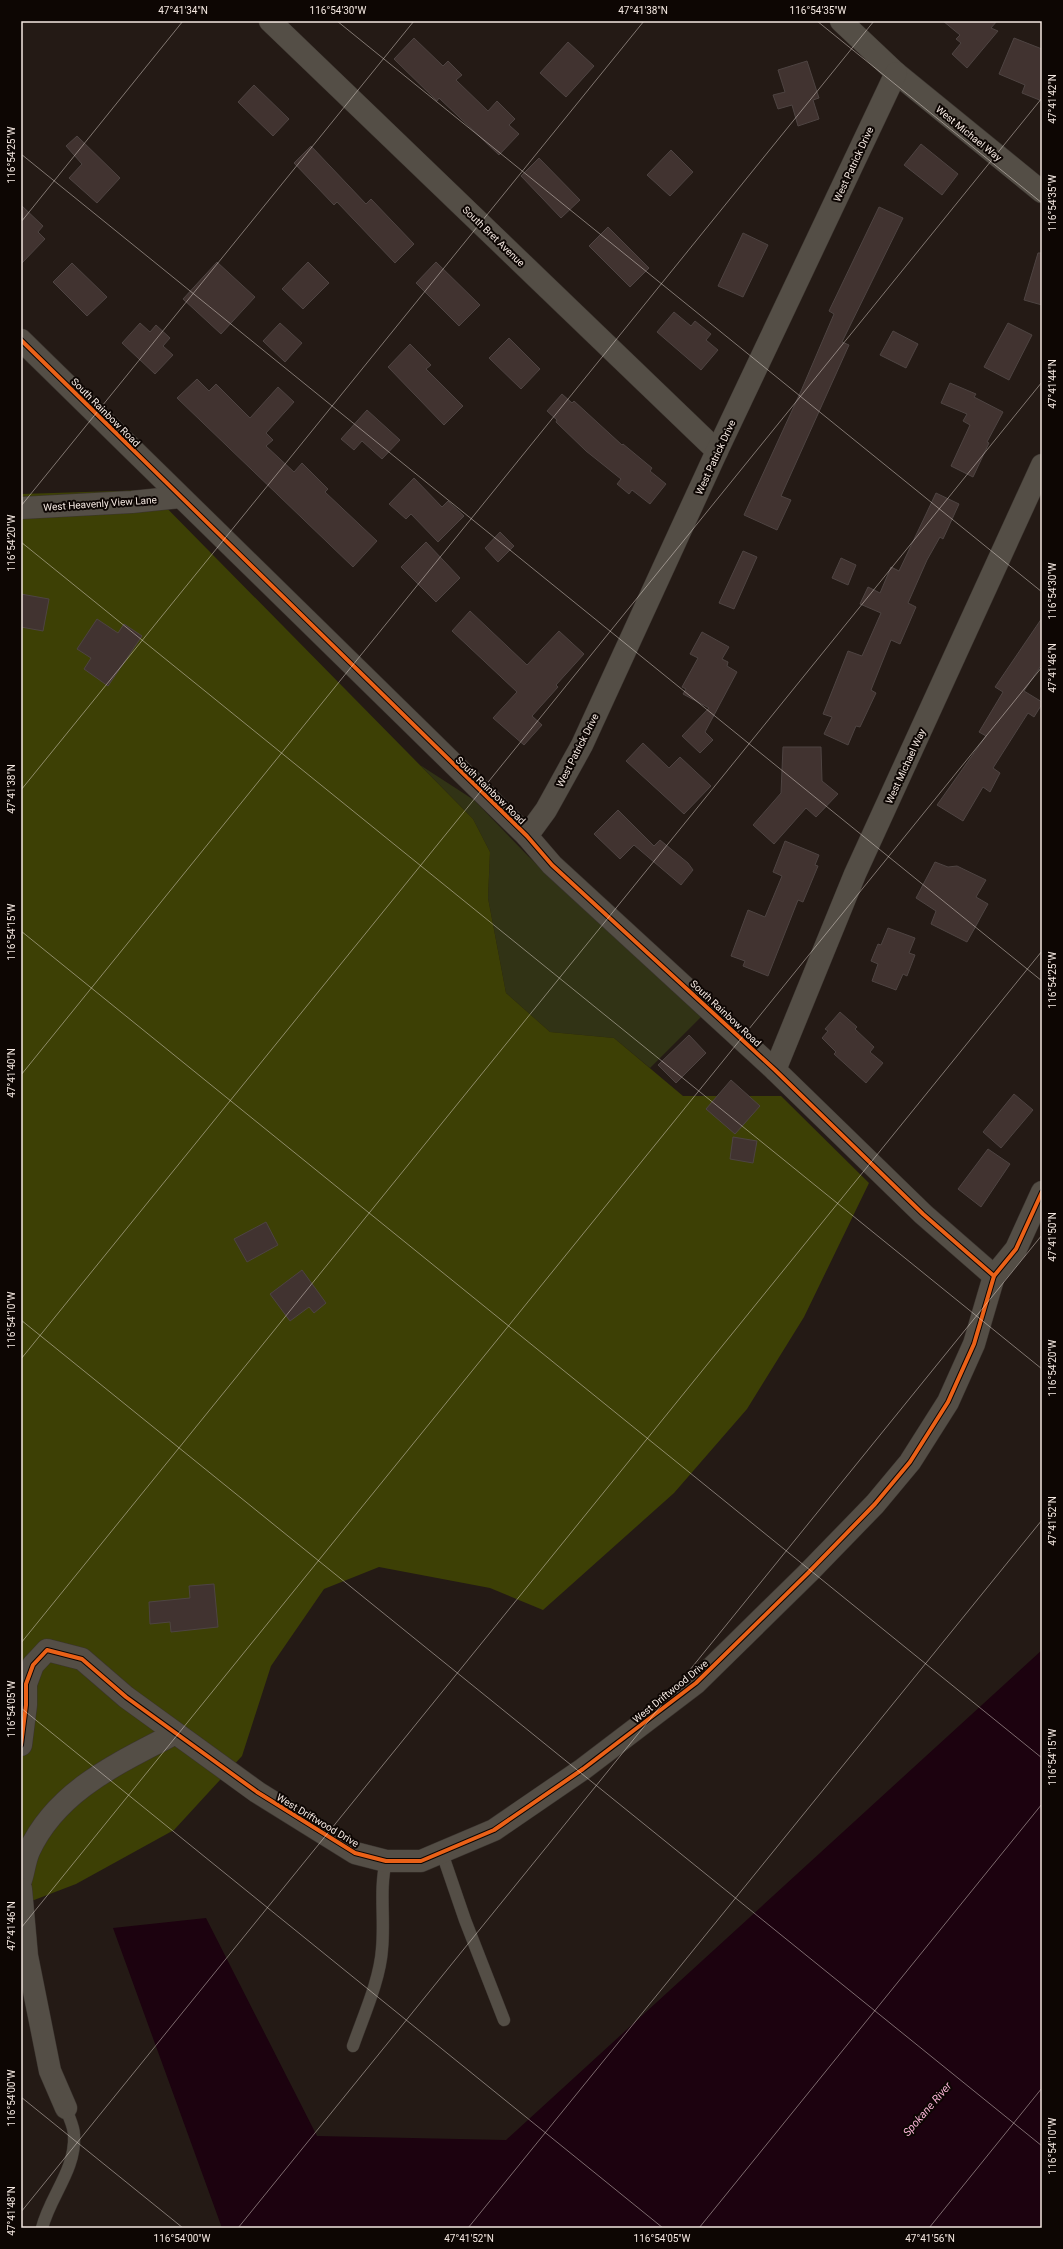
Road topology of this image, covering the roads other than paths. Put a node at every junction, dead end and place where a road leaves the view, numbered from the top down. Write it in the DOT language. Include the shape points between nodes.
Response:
graph roads {
  1 [pos="270,21"];
  2 [pos="841,21"];
  3 [pos="896,74"];
  4 [pos="1042,192"];
  5 [pos="21,340"];
  6 [pos="717,451"];
  7 [pos="1042,465"];
  8 [pos="180,497"];
  9 [pos="21,508"];
  10 [pos="527,836"];
  11 [pos="775,1070"];
  12 [pos="1042,1192"];
  13 [pos="994,1276"];
  14 [pos="174,1734"];
  15 [pos="21,1745"];
  16 [pos="442,1853"];
  17 [pos="386,1860"];
  18 [pos="21,1880"];
  19 [pos="21,1890"];
  20 [pos="504,2020"];
  21 [pos="353,2046"];
  22 [pos="66,2108"];
  23 [pos="42,2228"];
  1 -- 6 [label="street, South Bret Avenue"];
  2 -- 3 [label="street, West Michael Way"];
  3 -- 4 [label="street, West Michael Way"];
  3 -- 6 [label="street, West Patrick Drive"];
  5 -- 8 [label="street, South Rainbow Road"];
  6 -- 10 [label="street, West Patrick Drive" via="582,745 546,810"];
  7 -- 11 [label="street, West Michael Way" via="855,874"];
  8 -- 9 [label="street, West Heavenly View Lane"];
  8 -- 10 [label="street, South Rainbow Road"];
  10 -- 11 [label="street, South Rainbow Road" via="552,865"];
  11 -- 13 [label="street, South Rainbow Road" via="923,1214"];
  12 -- 13 [label="street, West Driftwood Drive" via="1016,1249"];
  13 -- 16 [label="street, West Driftwood Drive" via="974,1344 948,1402 910,1462 875,1504 696,1683 595,1760 494,1830"];
  14 -- 15 [label="street, West Driftwood Drive" via="82,1660 47,1650 33,1665 26,1684"];
  14 -- 17 [label="street, West Driftwood Drive" via="314,1829 355,1852"];
  14 -- 18 [label="street" via="86,1782 64,1800 29,1851"];
  16 -- 17 [label="street, West Driftwood Drive" via="421,1861"];
  16 -- 20 [label="lane"];
  17 -- 21 [label="lane" via="383,1875 382,1950 373,1989"];
  19 -- 22 [label="street" via="27,1956 50,2071"];
  22 -- 23 [label="lane" via="74,2135 69,2168"];
}
